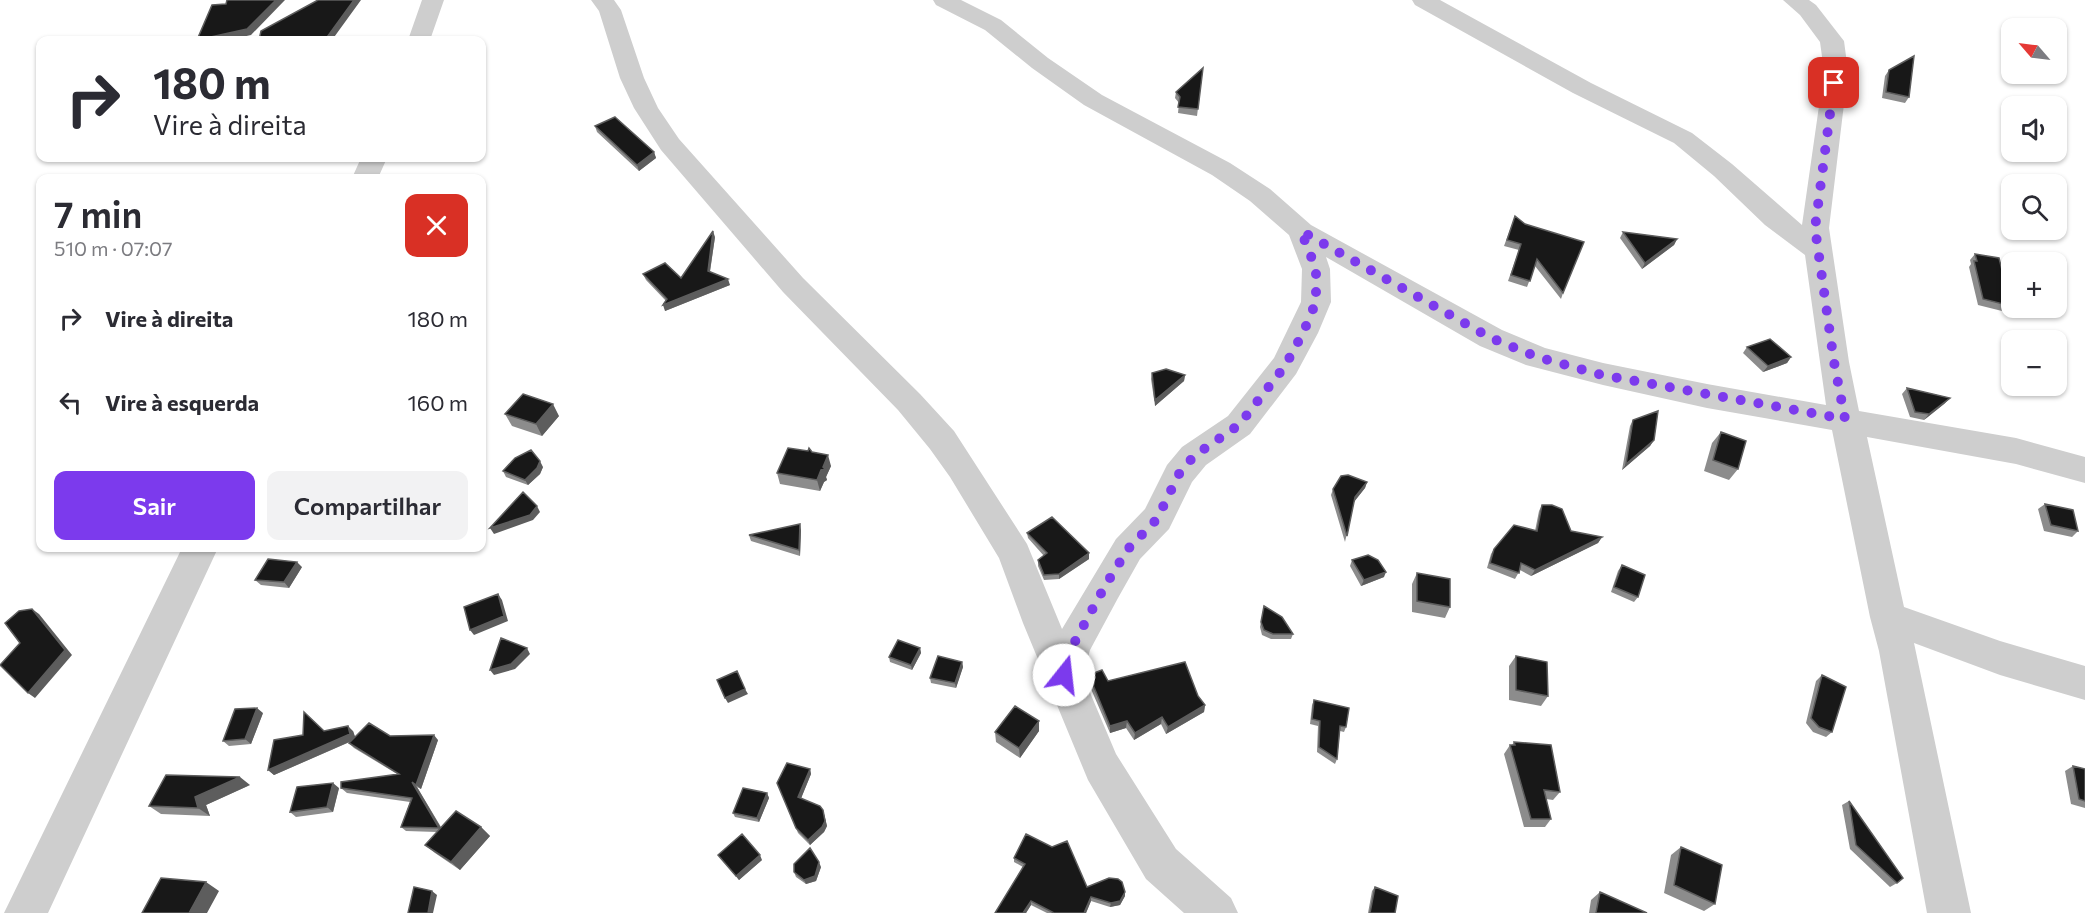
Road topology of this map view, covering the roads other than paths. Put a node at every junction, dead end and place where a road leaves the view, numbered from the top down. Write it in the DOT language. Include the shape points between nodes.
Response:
graph roads {
  1 [pos="433,0"];
  2 [pos="602,0"];
  3 [pos="944,0"];
  4 [pos="1423,0"];
  5 [pos="1794,0"];
  6 [pos="420,36"];
  7 [pos="1301,231"];
  8 [pos="1819,252"];
  9 [pos="1845,419"];
  10 [pos="2085,470"];
  11 [pos="198,552"];
  12 [pos="1888,617"];
  13 [pos="1064,675"];
  14 [pos="2085,684"];
  15 [pos="26,913"];
  16 [pos="1216,913"];
  17 [pos="1949,913"];
  1 -- 6 [label="street"];
  2 -- 13 [label="street" via="610,10 646,108 670,144 793,285 909,402 962,468 1014,554"];
  3 -- 7 [label="street" via="993,25 1093,100 1221,169 1260,195"];
  4 -- 8 [label="street" via="1582,88 1683,138 1774,219"];
  5 -- 8 [label="street" via="1808,10 1832,41 1836,71 1815,228"];
  7 -- 9 [label="street" via="1491,338 1537,357 1602,375"];
  7 -- 13 [label="street" via="1316,269 1316,302 1303,333 1285,366 1239,425 1194,456 1179,474 1157,519 1128,549 1105,586 1072,647"];
  8 -- 9 [label="street"];
  9 -- 10 [label="street" via="2016,451"];
  9 -- 12 [label="street"];
  11 -- 15 [label="street"];
  12 -- 14 [label="street"];
  12 -- 17 [label="street"];
  13 -- 16 [label="street" via="1102,767 1161,864"];
}
